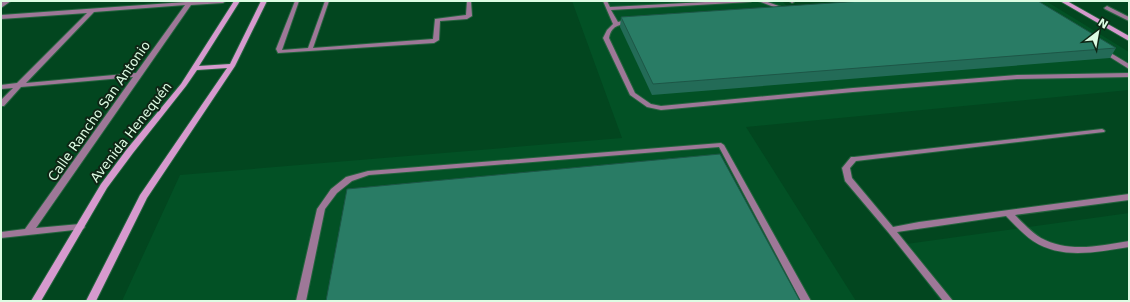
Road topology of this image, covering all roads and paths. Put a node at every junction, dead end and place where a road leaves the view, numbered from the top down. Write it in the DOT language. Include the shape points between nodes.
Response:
graph roads {
  1 [pos="8,1"];
  2 [pos="223,1"];
  3 [pos="237,1"];
  4 [pos="264,1"];
  5 [pos="297,1"];
  6 [pos="327,1"];
  7 [pos="469,1"];
  8 [pos="605,1"];
  9 [pos="750,1"];
  10 [pos="760,1"];
  11 [pos="1063,1"];
  12 [pos="189,4"];
  13 [pos="1,6"];
  14 [pos="1106,8"];
  15 [pos="608,9"];
  16 [pos="772,11"];
  17 [pos="91,12"];
  18 [pos="1,17"];
  19 [pos="632,20"];
  20 [pos="1127,21"];
  21 [pos="616,24"];
  22 [pos="1129,39"];
  23 [pos="1096,46"];
  24 [pos="310,50"];
  25 [pos="232,66"];
  26 [pos="1129,67"];
  27 [pos="196,68"];
  28 [pos="138,74"];
  29 [pos="1129,75"];
  30 [pos="19,86"];
  31 [pos="1,87"];
  32 [pos="1,104"];
  33 [pos="1102,131"];
  34 [pos="1129,197"];
  35 [pos="1008,213"];
  36 [pos="80,227"];
  37 [pos="891,230"];
  38 [pos="28,232"];
  39 [pos="1,235"];
  40 [pos="1129,244"];
  41 [pos="36,301"];
  42 [pos="91,301"];
  43 [pos="301,301"];
  44 [pos="806,301"];
  45 [pos="948,301"];
  1 -- 13 [label="street"];
  2 -- 12 [label="street"];
  3 -- 27 [label="main road, Avenida Henequén"];
  4 -- 25 [label="main road"];
  5 -- 24 [label="lane" via="279,51"];
  6 -- 24 [label="lane"];
  7 -- 24 [label="lane" via="469,16 437,20 434,41"];
  8 -- 15 [label="lane"];
  9 -- 15 [label="lane"];
  10 -- 16 [label="lane" via="788,10"];
  11 -- 22 [label="main road"];
  12 -- 17 [label="street"];
  12 -- 28 [label="street, Calle Rancho San Antonio"];
  14 -- 20 [label="lane"];
  15 -- 21 [label="lane"];
  17 -- 18 [label="street"];
  17 -- 30 [label="street"];
  19 -- 21 [label="lane"];
  21 -- 29 [label="lane" via="610,28 606,38 632,94 649,106 661,108 1017,77"];
  23 -- 26 [label="lane"];
  25 -- 27 [label="main road"];
  25 -- 42 [label="main road" via="143,197"];
  27 -- 36 [label="main road, Avenida Henequén" via="104,186"];
  28 -- 30 [label="street"];
  28 -- 38 [label="street, Calle Rancho San Antonio"];
  30 -- 31 [label="street"];
  30 -- 32 [label="street"];
  33 -- 37 [label="lane" via="854,159 846,168 848,179"];
  34 -- 35 [label="lane"];
  35 -- 37 [label="lane"];
  35 -- 40 [label="lane" via="1038,240 1061,249 1077,252"];
  36 -- 38 [label="street"];
  36 -- 41 [label="main road, Avenida Henequén"];
  37 -- 45 [label="lane"];
  38 -- 39 [label="street"];
  43 -- 44 [label="lane" via="321,209 334,191 349,179 368,173 721,145"];
}
